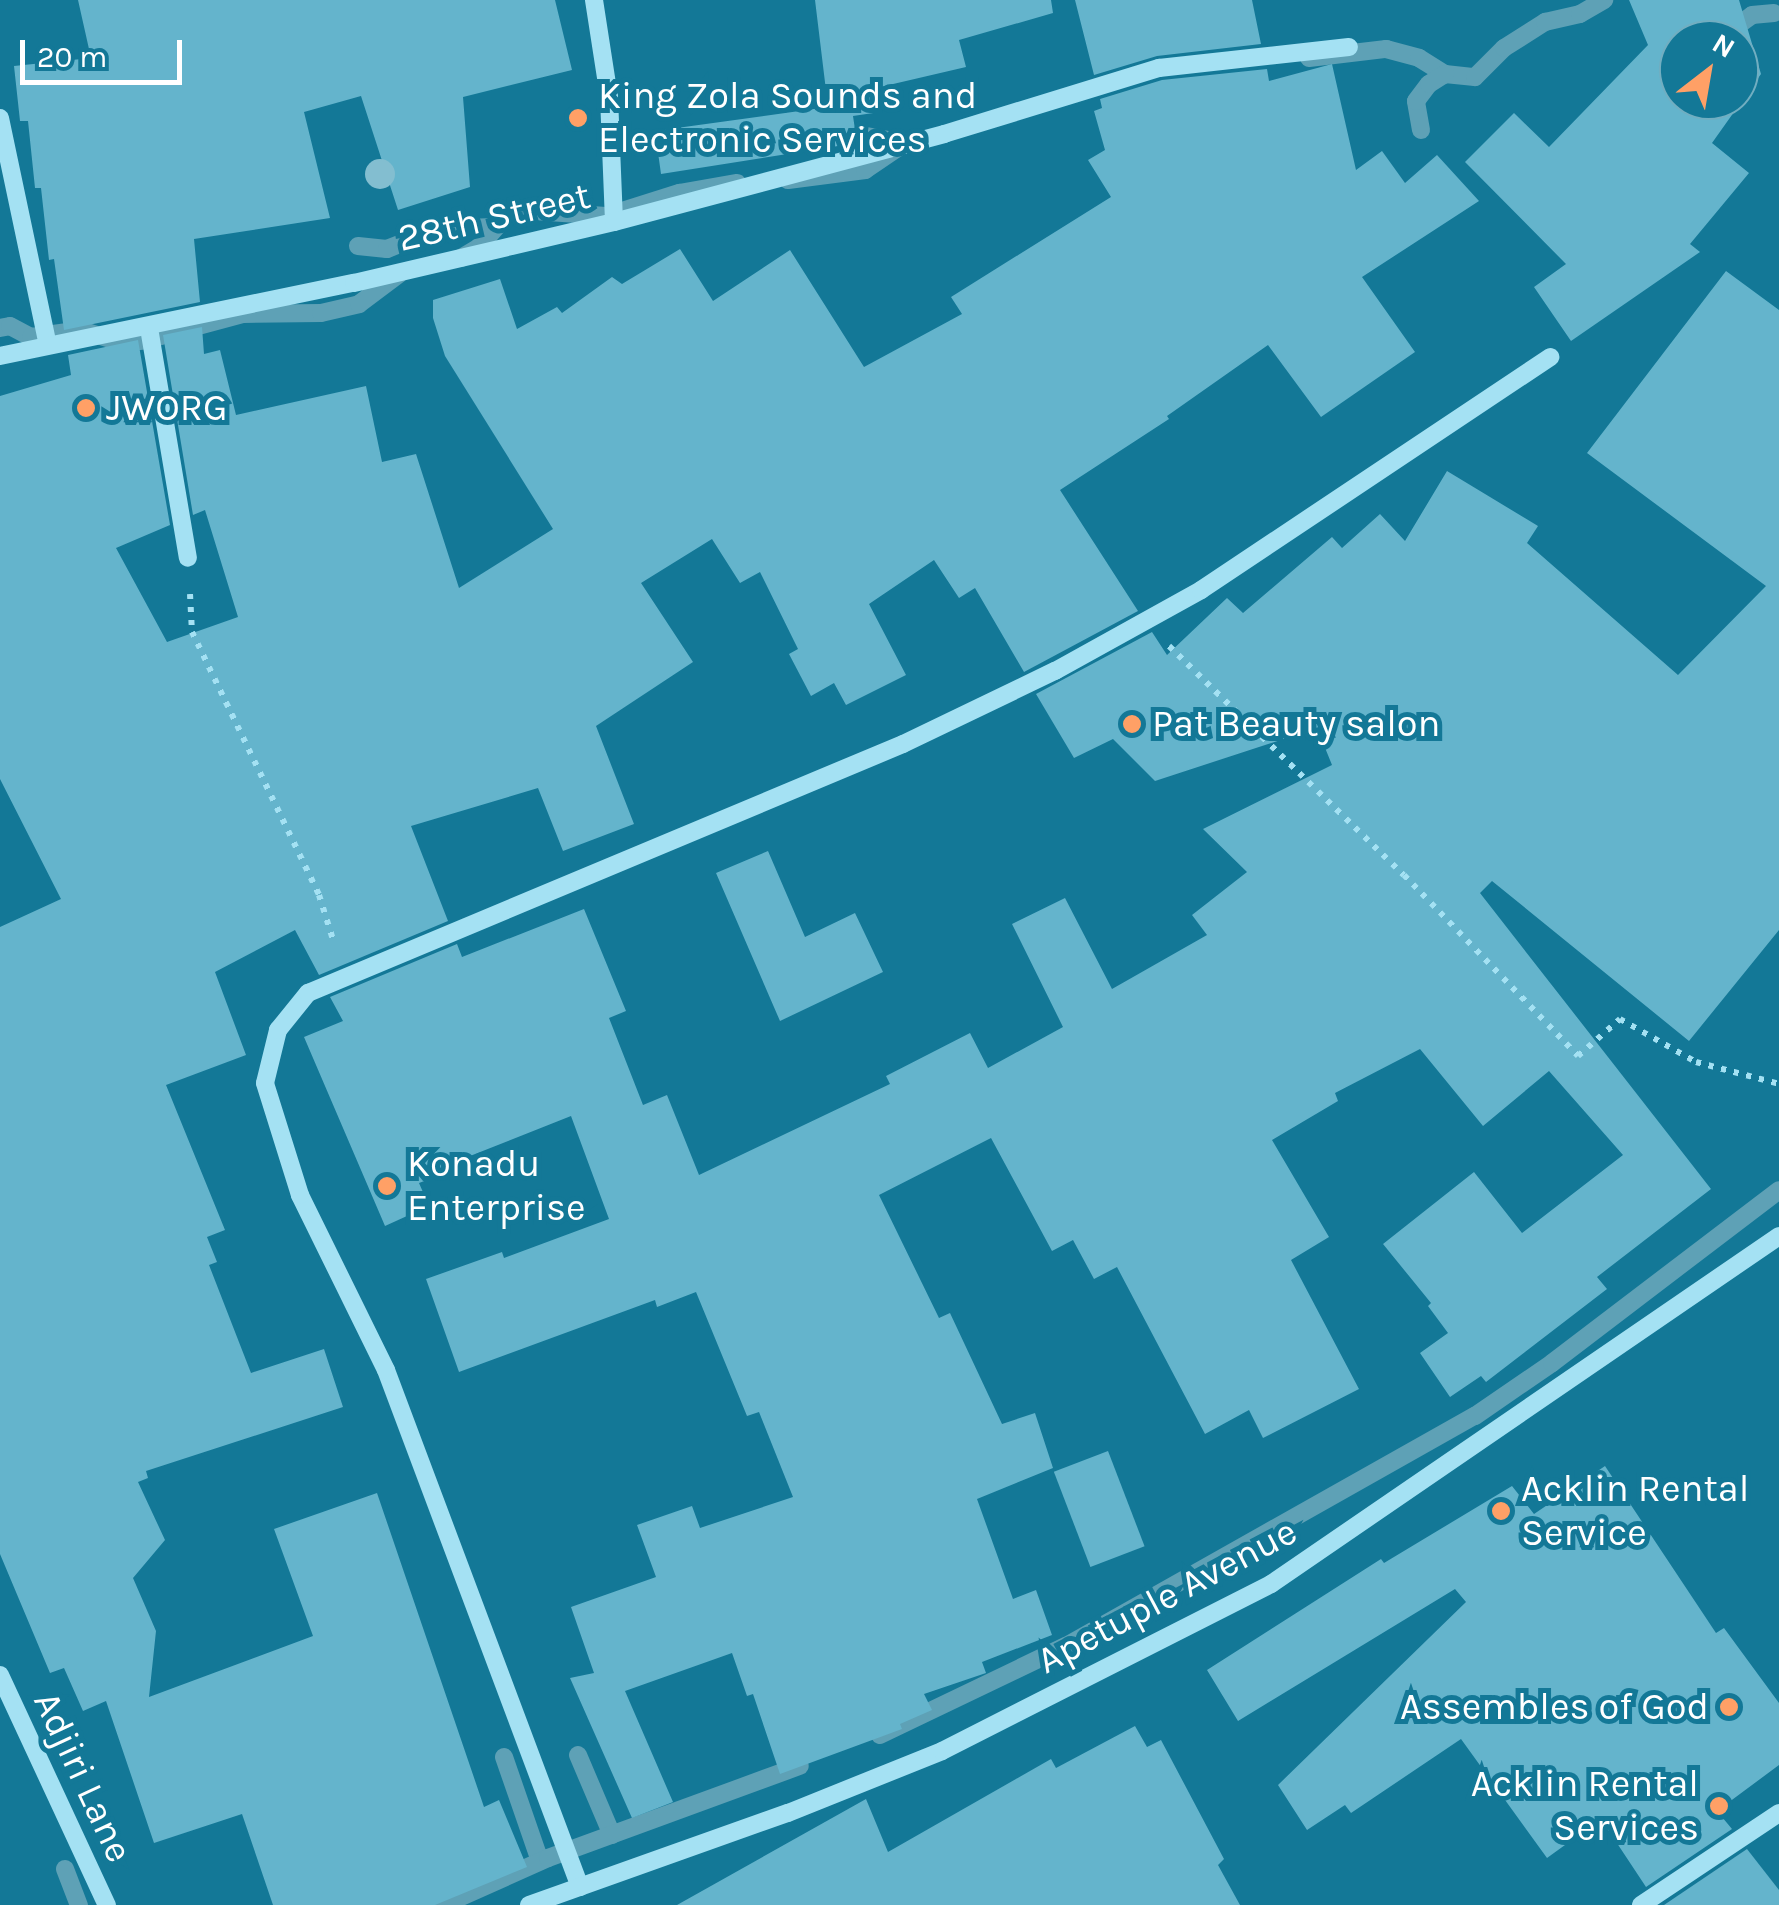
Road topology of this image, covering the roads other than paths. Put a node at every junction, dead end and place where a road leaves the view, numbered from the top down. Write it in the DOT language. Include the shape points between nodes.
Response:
graph roads {
  1 [pos="594,0"];
  2 [pos="1349,47"];
  3 [pos="0,118"];
  4 [pos="614,222"];
  5 [pos="149,328"];
  6 [pos="48,345"];
  7 [pos="0,356"];
  8 [pos="1551,358"];
  9 [pos="188,558"];
  10 [pos="1779,1236"];
  11 [pos="0,1676"];
  12 [pos="1779,1813"];
  13 [pos="580,1887"];
  14 [pos="106,1905"];
  15 [pos="530,1905"];
  16 [pos="1641,1905"];
  1 -- 4 [label="street" via="609,97"];
  2 -- 4 [label="street, 28th Street" via="1160,68"];
  3 -- 6 [label="street"];
  4 -- 5 [label="street, 28th Street"];
  5 -- 6 [label="street, 28th Street"];
  5 -- 9 [label="street"];
  6 -- 7 [label="street, 28th Street"];
  8 -- 13 [label="street" via="1201,590 1055,672 903,744 308,994 278,1030 265,1082 300,1195 386,1370"];
  10 -- 13 [label="street, Apetuple Avenue" via="1271,1584 942,1751"];
  11 -- 14 [label="street, Adjiri Lane"];
  12 -- 16 [label="street"];
  13 -- 15 [label="street, Apetuple Avenue"];
}
